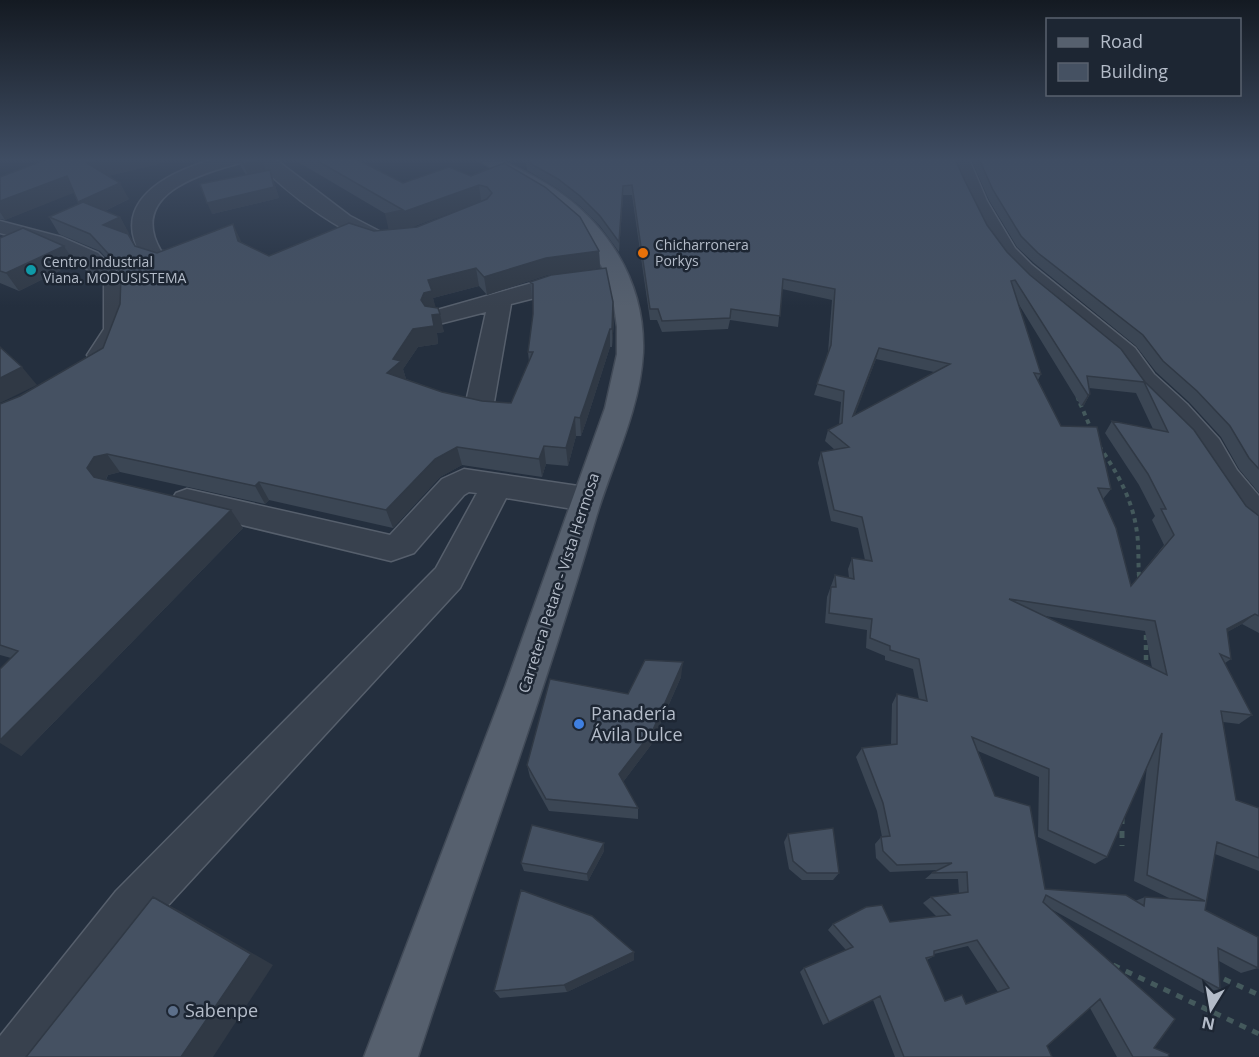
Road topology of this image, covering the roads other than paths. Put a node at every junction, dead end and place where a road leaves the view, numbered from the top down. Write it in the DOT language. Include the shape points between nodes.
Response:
graph roads {
  1 [pos="147,208"];
  2 [pos="328,208"];
  3 [pos="569,208"];
  4 [pos="981,208"];
  5 [pos="0,227"];
  6 [pos="410,235"];
  7 [pos="206,246"];
  8 [pos="618,275"];
  9 [pos="500,301"];
  10 [pos="439,317"];
  11 [pos="80,372"];
  12 [pos="480,402"];
  13 [pos="497,484"];
  14 [pos="155,493"];
  15 [pos="585,499"];
  16 [pos="1259,518"];
  17 [pos="18,1057"];
  18 [pos="391,1057"];
  1 -- 7 [label="street" via="142,233 153,256 168,259"];
  2 -- 6 [label="street" via="378,240"];
  3 -- 8 [label="main road, Carretera Petare - Vista Hermosa" via="597,232"];
  4 -- 16 [label="street" via="1006,251 1024,270 1126,353 1144,380 1209,446 1225,477"];
  5 -- 11 [label="street" via="54,241 90,258 115,283 116,329 101,354"];
  8 -- 9 [label="street" via="548,284"];
  8 -- 15 [label="main road, Carretera Petare - Vista Hermosa" via="630,327 629,366 622,399"];
  9 -- 10 [label="street"];
  9 -- 12 [label="street"];
  13 -- 14 [label="street" via="464,480 453,487 402,544 391,548"];
  13 -- 15 [label="street"];
  13 -- 17 [label="street" via="448,578 134,908"];
  15 -- 18 [label="main road, Carretera Petare - Vista Hermosa" via="507,737"];
}
